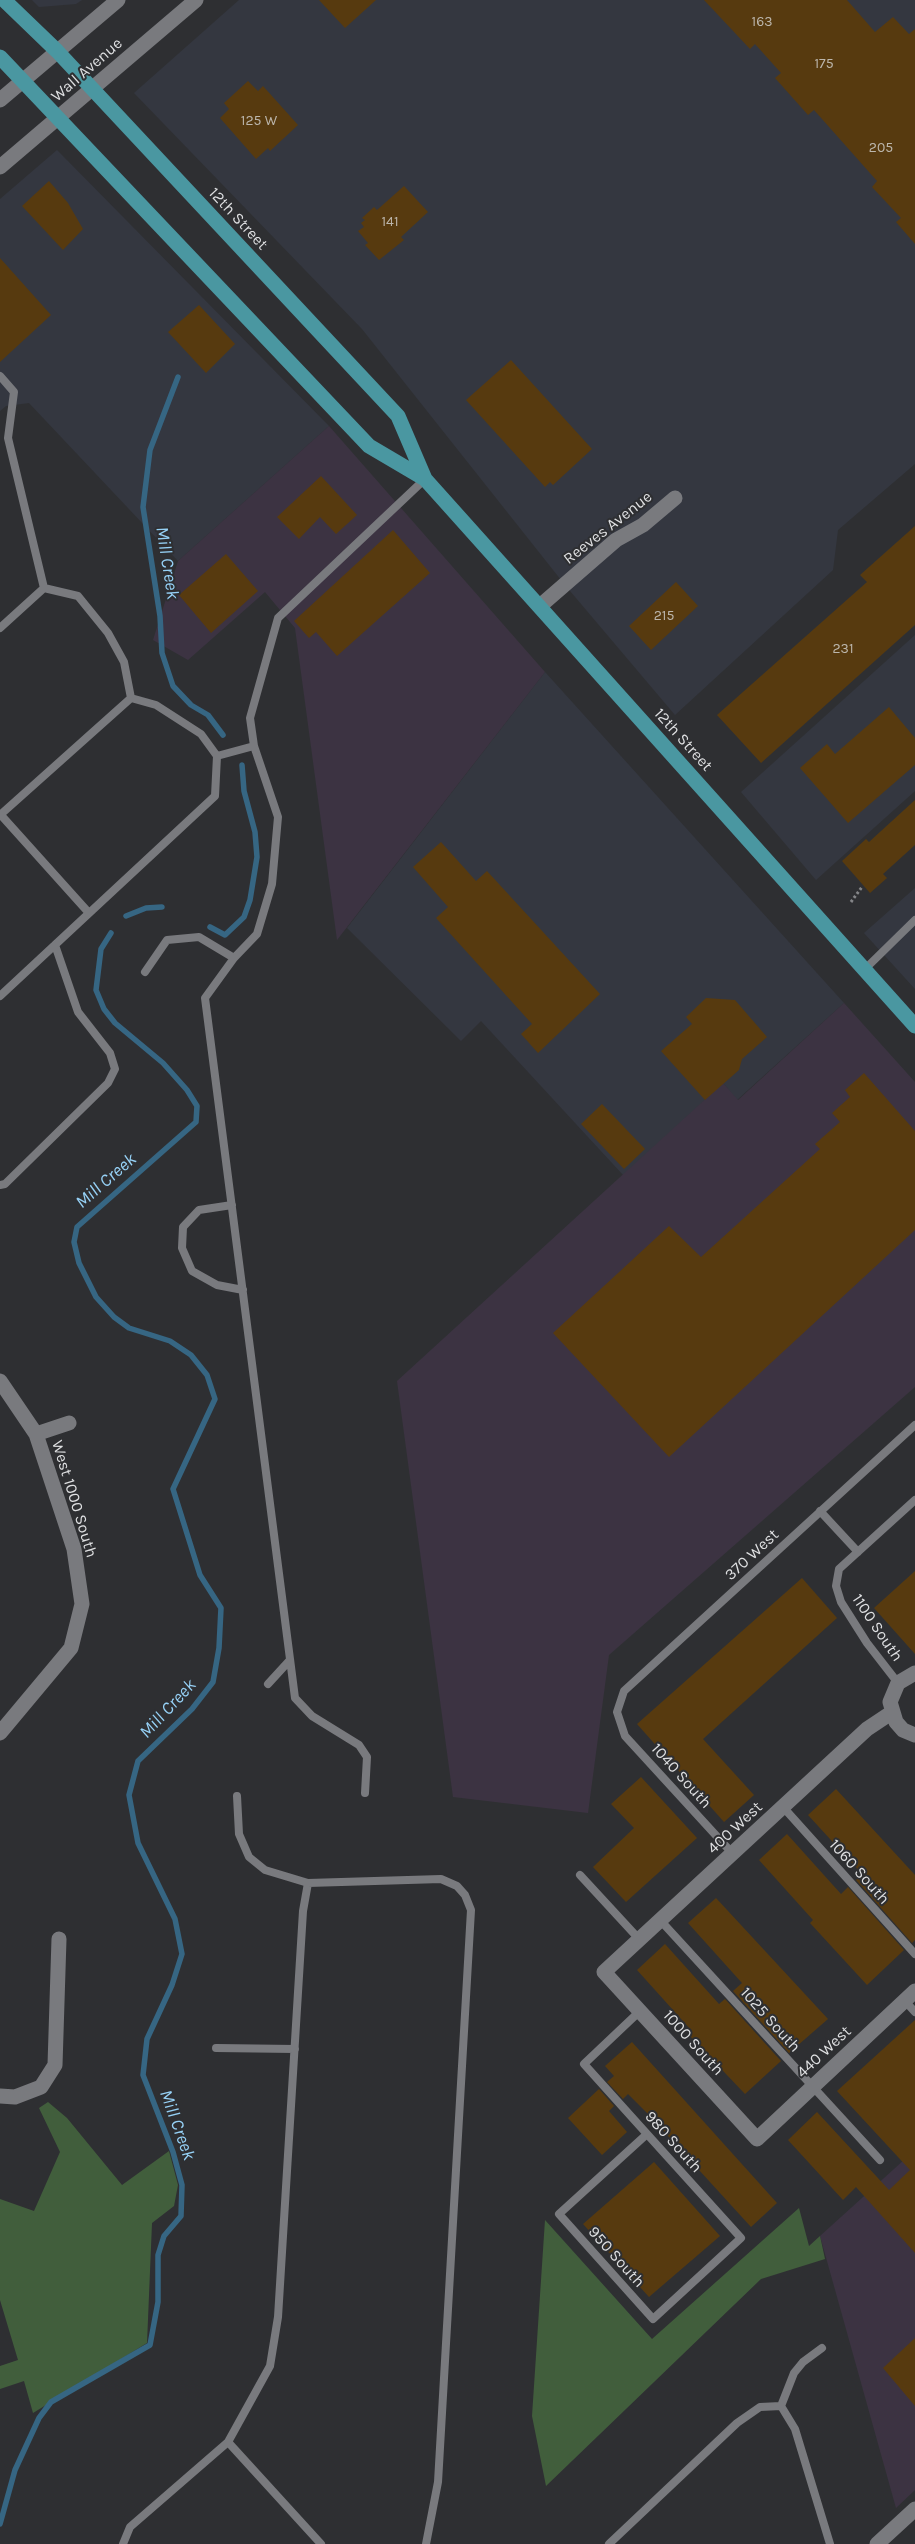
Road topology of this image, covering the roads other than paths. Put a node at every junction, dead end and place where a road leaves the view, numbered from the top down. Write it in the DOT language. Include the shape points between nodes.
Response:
graph roads {
  1 [pos="4,0"];
  2 [pos="118,0"];
  3 [pos="196,0"];
  4 [pos="57,51"];
  5 [pos="0,57"];
  6 [pos="23,80"];
  7 [pos="92,88"];
  8 [pos="0,100"];
  9 [pos="58,117"];
  10 [pos="0,167"];
  11 [pos="0,376"];
  12 [pos="425,479"];
  13 [pos="675,498"];
  14 [pos="44,588"];
  15 [pos="540,606"];
  16 [pos="0,628"];
  17 [pos="132,698"];
  18 [pos="254,746"];
  19 [pos="217,756"];
  20 [pos="0,815"];
  21 [pos="90,913"];
  22 [pos="915,920"];
  23 [pos="54,945"];
  24 [pos="234,958"];
  25 [pos="864,970"];
  26 [pos="145,972"];
  27 [pos="0,996"];
  28 [pos="915,1026"];
  29 [pos="0,1185"];
  30 [pos="232,1205"];
  31 [pos="243,1290"];
  32 [pos="0,1381"];
  33 [pos="69,1423"];
  34 [pos="915,1424"];
  35 [pos="36,1434"];
  36 [pos="915,1500"];
  37 [pos="820,1511"];
  38 [pos="858,1552"];
  39 [pos="290,1660"];
  40 [pos="915,1673"];
  41 [pos="898,1683"];
  42 [pos="268,1684"];
  43 [pos="617,1712"];
  44 [pos="891,1713"];
  45 [pos="0,1732"];
  46 [pos="915,1735"];
  47 [pos="364,1793"];
  48 [pos="237,1796"];
  49 [pos="783,1808"];
  50 [pos="732,1854"];
  51 [pos="580,1875"];
  52 [pos="308,1882"];
  53 [pos="660,1920"];
  54 [pos="59,1939"];
  55 [pos="640,1940"];
  56 [pos="915,1954"];
  57 [pos="604,1972"];
  58 [pos="912,2001"];
  59 [pos="640,2011"];
  60 [pos="216,2048"];
  61 [pos="294,2049"];
  62 [pos="813,2087"];
  63 [pos="0,2096"];
  64 [pos="647,2134"];
  65 [pos="757,2139"];
  66 [pos="880,2160"];
  67 [pos="653,2319"];
  68 [pos="822,2348"];
  69 [pos="781,2406"];
  70 [pos="228,2442"];
  71 [pos="915,2509"];
  72 [pos="123,2544"];
  73 [pos="321,2544"];
  74 [pos="426,2544"];
  75 [pos="609,2544"];
  76 [pos="830,2544"];
  77 [pos="877,2544"];
  1 -- 4 [label="main road, 12th Street"];
  2 -- 4 [label="street, Wall Avenue"];
  3 -- 7 [label="street, Wall Avenue"];
  4 -- 6 [label="street, Wall Avenue"];
  4 -- 7 [label="main road, 12th Street"];
  5 -- 6 [label="main road, 12th Street"];
  6 -- 8 [label="street, Wall Avenue"];
  6 -- 9 [label="main road, 12th Street"];
  7 -- 9 [label="street, Wall Avenue"];
  7 -- 12 [label="main road, 12th Street" via="398,416"];
  9 -- 10 [label="street, Wall Avenue"];
  9 -- 12 [label="main road, 12th Street" via="369,446"];
  11 -- 14 [label="lane" via="14,392 8,438"];
  12 -- 15 [label="main road, 12th Street"];
  12 -- 18 [label="lane" via="278,618 250,718"];
  13 -- 15 [label="street, Reeves Avenue" via="643,526 616,540"];
  14 -- 16 [label="lane"];
  14 -- 17 [label="lane" via="78,596 108,633 124,662"];
  15 -- 25 [label="main road, 12th Street"];
  17 -- 19 [label="lane" via="156,705 200,734"];
  17 -- 20 [label="lane"];
  18 -- 19 [label="lane"];
  18 -- 24 [label="lane" via="278,817 272,884 257,934"];
  19 -- 21 [label="lane" via="215,796"];
  20 -- 21 [label="lane"];
  21 -- 23 [label="lane"];
  22 -- 25 [label="lane"];
  23 -- 27 [label="lane"];
  23 -- 29 [label="lane" via="78,1012 110,1053 115,1069 108,1084 5,1184"];
  24 -- 26 [label="lane" via="200,937 167,940"];
  24 -- 30 [label="lane" via="206,998"];
  25 -- 28 [label="main road, 12th Street"];
  30 -- 31 [label="lane"];
  30 -- 31 [label="lane" via="199,1210 184,1227 182,1248 192,1271 217,1285"];
  31 -- 39 [label="lane"];
  32 -- 35 [label="street, West 1000 South"];
  33 -- 35 [label="street, West 1000 South"];
  34 -- 37 [label="lane, 370 West"];
  35 -- 45 [label="street, West 1000 South" via="74,1549 82,1604 71,1648"];
  36 -- 38 [label="lane"];
  37 -- 38 [label="lane"];
  37 -- 43 [label="lane, 370 West" via="624,1691"];
  38 -- 41 [label="lane, 1100 South" via="839,1569 836,1586 867,1643"];
  39 -- 42 [label="lane"];
  39 -- 47 [label="lane" via="295,1698 312,1716 359,1745 367,1757"];
  40 -- 41 [label="street"];
  41 -- 44 [label="street" via="890,1702"];
  43 -- 50 [label="lane, 1040 South" via="625,1736"];
  44 -- 46 [label="street" via="903,1730"];
  44 -- 49 [label="street, 400 West" via="867,1729"];
  48 -- 52 [label="lane" via="239,1834 249,1857 265,1870"];
  49 -- 50 [label="street, 400 West"];
  49 -- 56 [label="lane, 1060 South"];
  50 -- 53 [label="street, 400 West"];
  51 -- 55 [label="lane"];
  52 -- 61 [label="lane" via="303,1911"];
  52 -- 74 [label="lane" via="441,1879 457,1886 471,1910 438,2482"];
  53 -- 55 [label="street, 400 West"];
  53 -- 62 [label="lane, 1025 South"];
  54 -- 63 [label="street" via="55,2065 41,2087 15,2097"];
  55 -- 57 [label="street, 400 West"];
  57 -- 59 [label="street, 1000 South"];
  58 -- 62 [label="street, 440 West"];
  59 -- 64 [label="lane, 980 South" via="584,2064"];
  59 -- 65 [label="street, 1000 South"];
  60 -- 61 [label="lane"];
  61 -- 70 [label="lane" via="278,2317 270,2366"];
  62 -- 65 [label="street, 440 West"];
  62 -- 66 [label="lane, 1025 South"];
  64 -- 67 [label="lane, 980 South" via="741,2238"];
  64 -- 67 [label="lane, 950 South" via="559,2214"];
  68 -- 69 [label="lane" via="794,2373"];
  69 -- 75 [label="lane" via="760,2407 738,2423"];
  69 -- 76 [label="lane" via="795,2429"];
  70 -- 72 [label="lane" via="130,2527"];
  70 -- 73 [label="lane"];
  71 -- 77 [label="street"];
}
